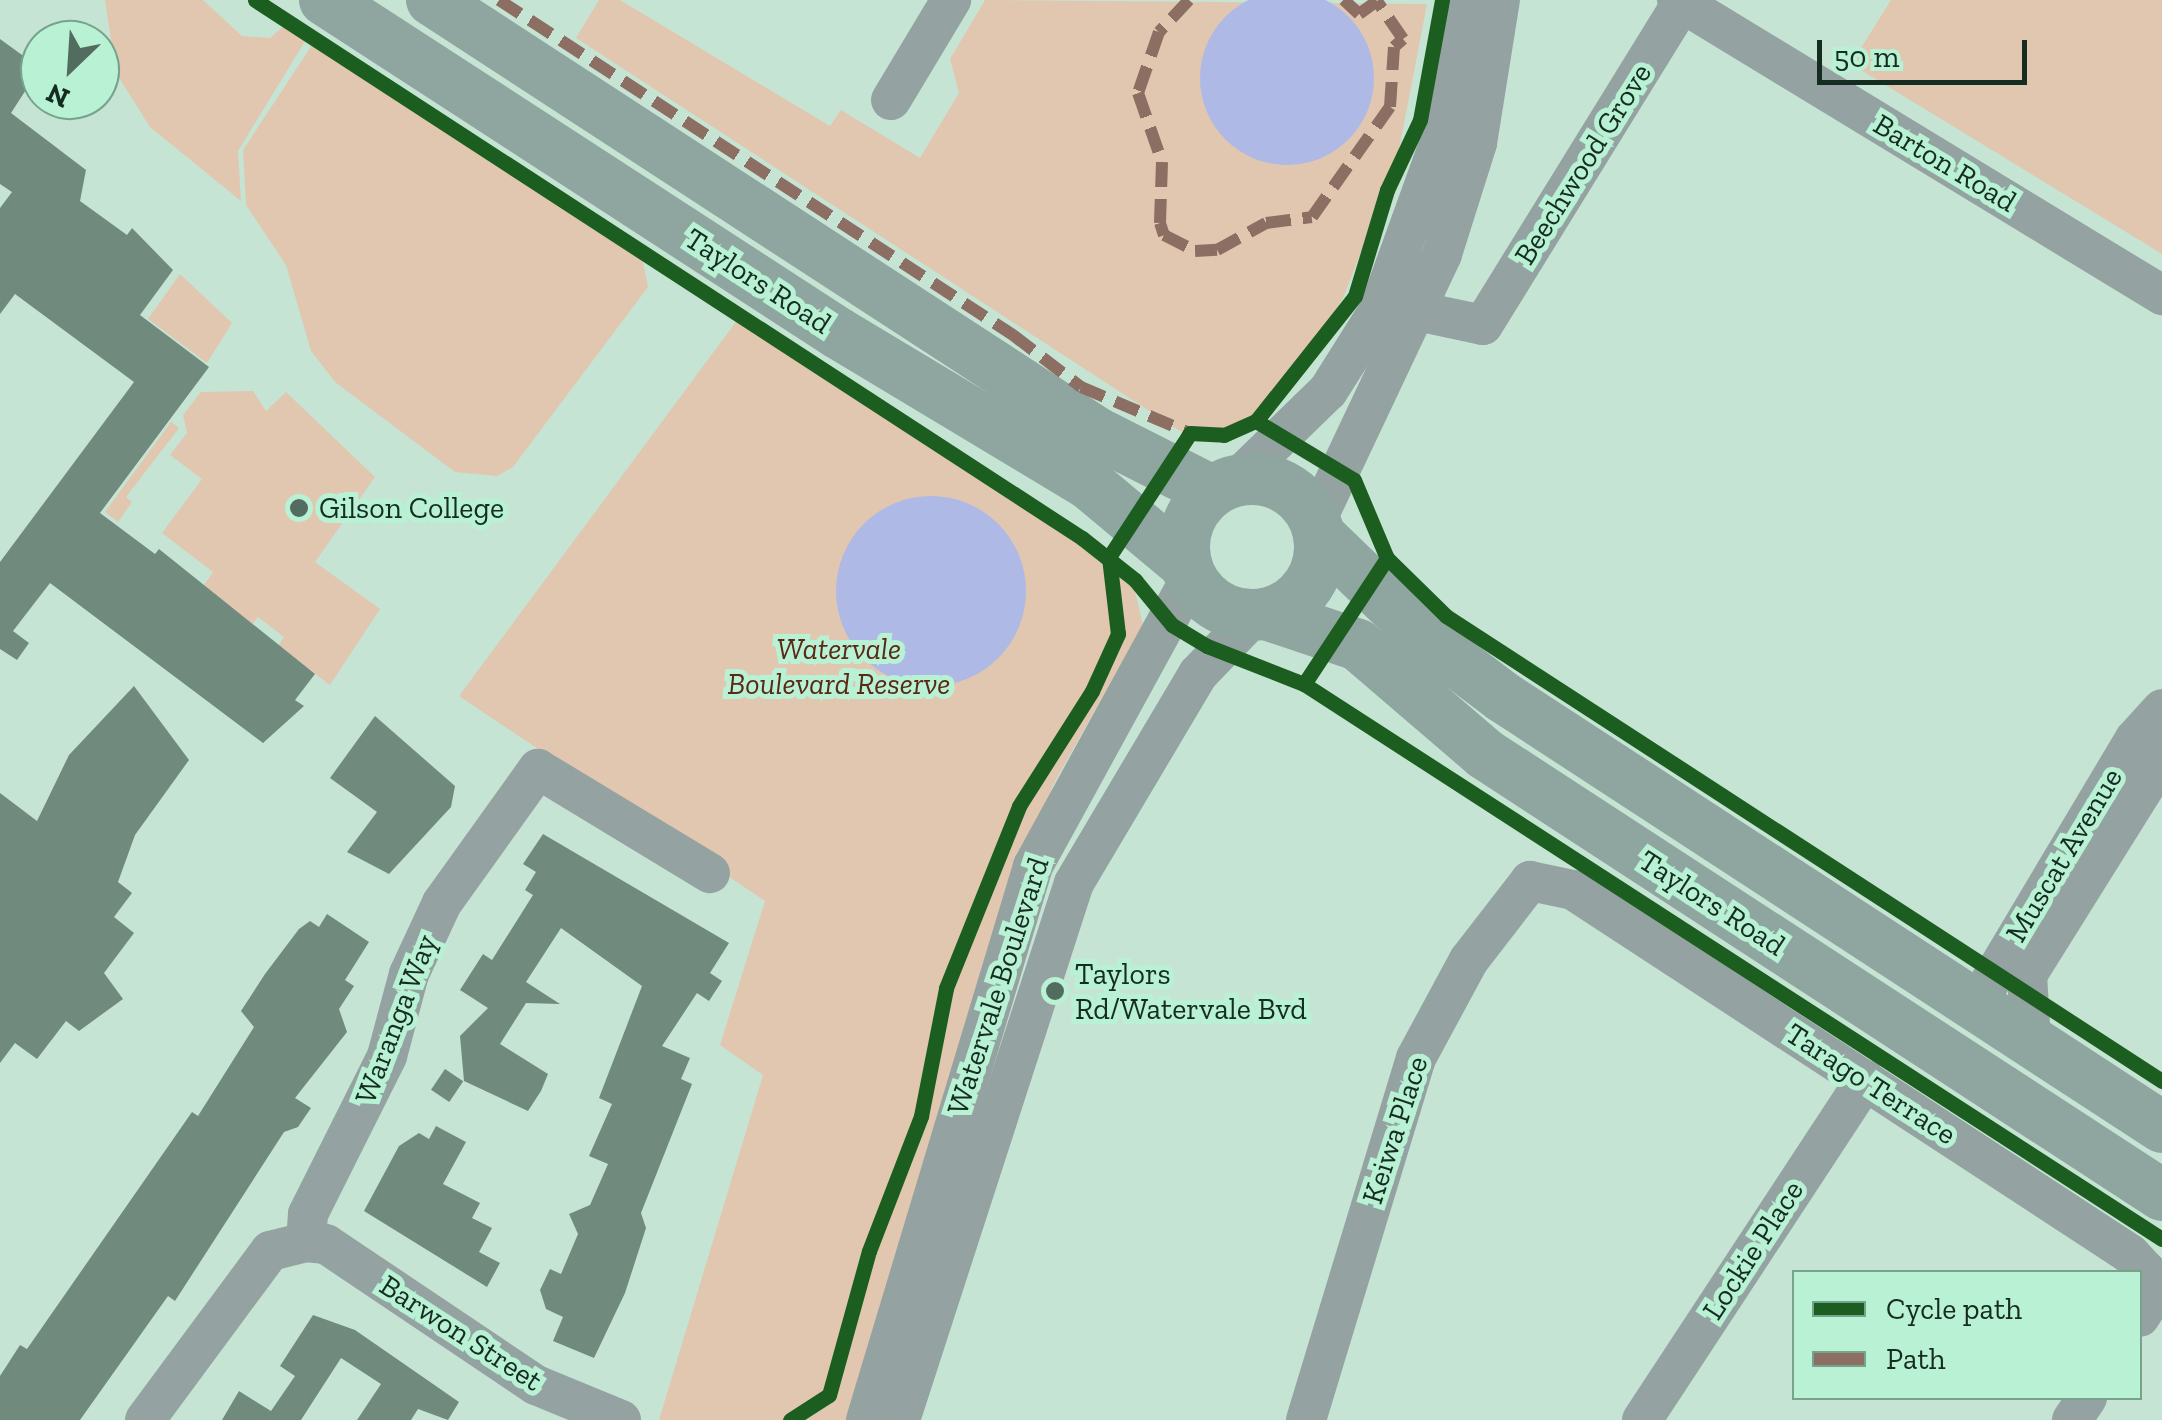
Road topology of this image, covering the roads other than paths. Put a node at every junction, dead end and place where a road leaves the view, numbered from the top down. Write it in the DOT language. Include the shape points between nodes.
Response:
graph roads {
  1 [pos="325,0"];
  2 [pos="432,0"];
  3 [pos="951,0"];
  4 [pos="1468,0"];
  5 [pos="1500,0"];
  6 [pos="1679,2"];
  7 [pos="891,100"];
  8 [pos="648,141"];
  9 [pos="700,243"];
  10 [pos="2162,295"];
  11 [pos="1417,311"];
  12 [pos="1224,486"];
  13 [pos="1318,528"];
  14 [pos="1188,571"];
  15 [pos="1260,615"];
  16 [pos="2162,710"];
  17 [pos="2162,759"];
  18 [pos="710,873"];
  19 [pos="1546,882"];
  20 [pos="1975,1006"];
  21 [pos="2032,1042"];
  22 [pos="1865,1080"];
  23 [pos="2039,1116"];
  24 [pos="2162,1127"];
  25 [pos="2162,1195"];
  26 [pos="306,1242"];
  27 [pos="2142,1314"];
  28 [pos="145,1420"];
  29 [pos="621,1420"];
  30 [pos="866,1420"];
  31 [pos="900,1420"];
  32 [pos="1306,1420"];
  33 [pos="1642,1420"];
  1 -- 9 [label="main road, Taylors Road"];
  2 -- 8 [label="main road, Taylors Road"];
  3 -- 7 [label="street"];
  4 -- 12 [label="street" via="1438,146 1378,310 1328,391"];
  5 -- 11 [label="street" via="1477,142"];
  6 -- 10 [label="street, Barton Road"];
  6 -- 11 [label="street, Beechwood Grove" via="1483,325"];
  8 -- 9 [label="main road" via="703,199 708,230"];
  8 -- 12 [label="main road, Taylors Road" via="1096,433"];
  9 -- 14 [label="main road, Taylors Road" via="1088,482"];
  11 -- 13 [label="street"];
  12 -- 13 [label="main road" via="1274,482"];
  12 -- 14 [label="main road" via="1188,524"];
  13 -- 15 [label="main road" via="1314,576 1294,600"];
  13 -- 20 [label="main road, Taylors Road" via="1460,666"];
  14 -- 15 [label="main road" via="1210,601"];
  14 -- 30 [label="street, Watervale Boulevard" via="1027,882"];
  15 -- 23 [label="main road, Taylors Road" via="1358,645 1485,754"];
  15 -- 31 [label="street, Watervale Boulevard" via="1198,674 1074,883"];
  16 -- 20 [label="street, Muscat Avenue" via="2135,739"];
  17 -- 21 [label="street, Muscat Avenue" via="2027,975"];
  18 -- 26 [label="street, Waranga Way" via="538,769 442,902 409,974 387,1056 308,1214"];
  19 -- 22 [label="street, Tarago Terrace" via="1573,890"];
  19 -- 32 [label="street, Keiwa Place" via="1530,881 1509,901 1416,1058"];
  20 -- 21 [label="main road, Taylors Road"];
  20 -- 23 [label="main road" via="1984,1053"];
  21 -- 24 [label="main road, Taylors Road"];
  22 -- 27 [label="street, Tarago Terrace" via="2130,1254 2148,1273 2149,1302"];
  22 -- 33 [label="street, Lockie Place"];
  23 -- 25 [label="main road, Taylors Road"];
  26 -- 28 [label="street" via="270,1251"];
  26 -- 29 [label="street, Barwon Street" via="326,1244 536,1386"];
}
